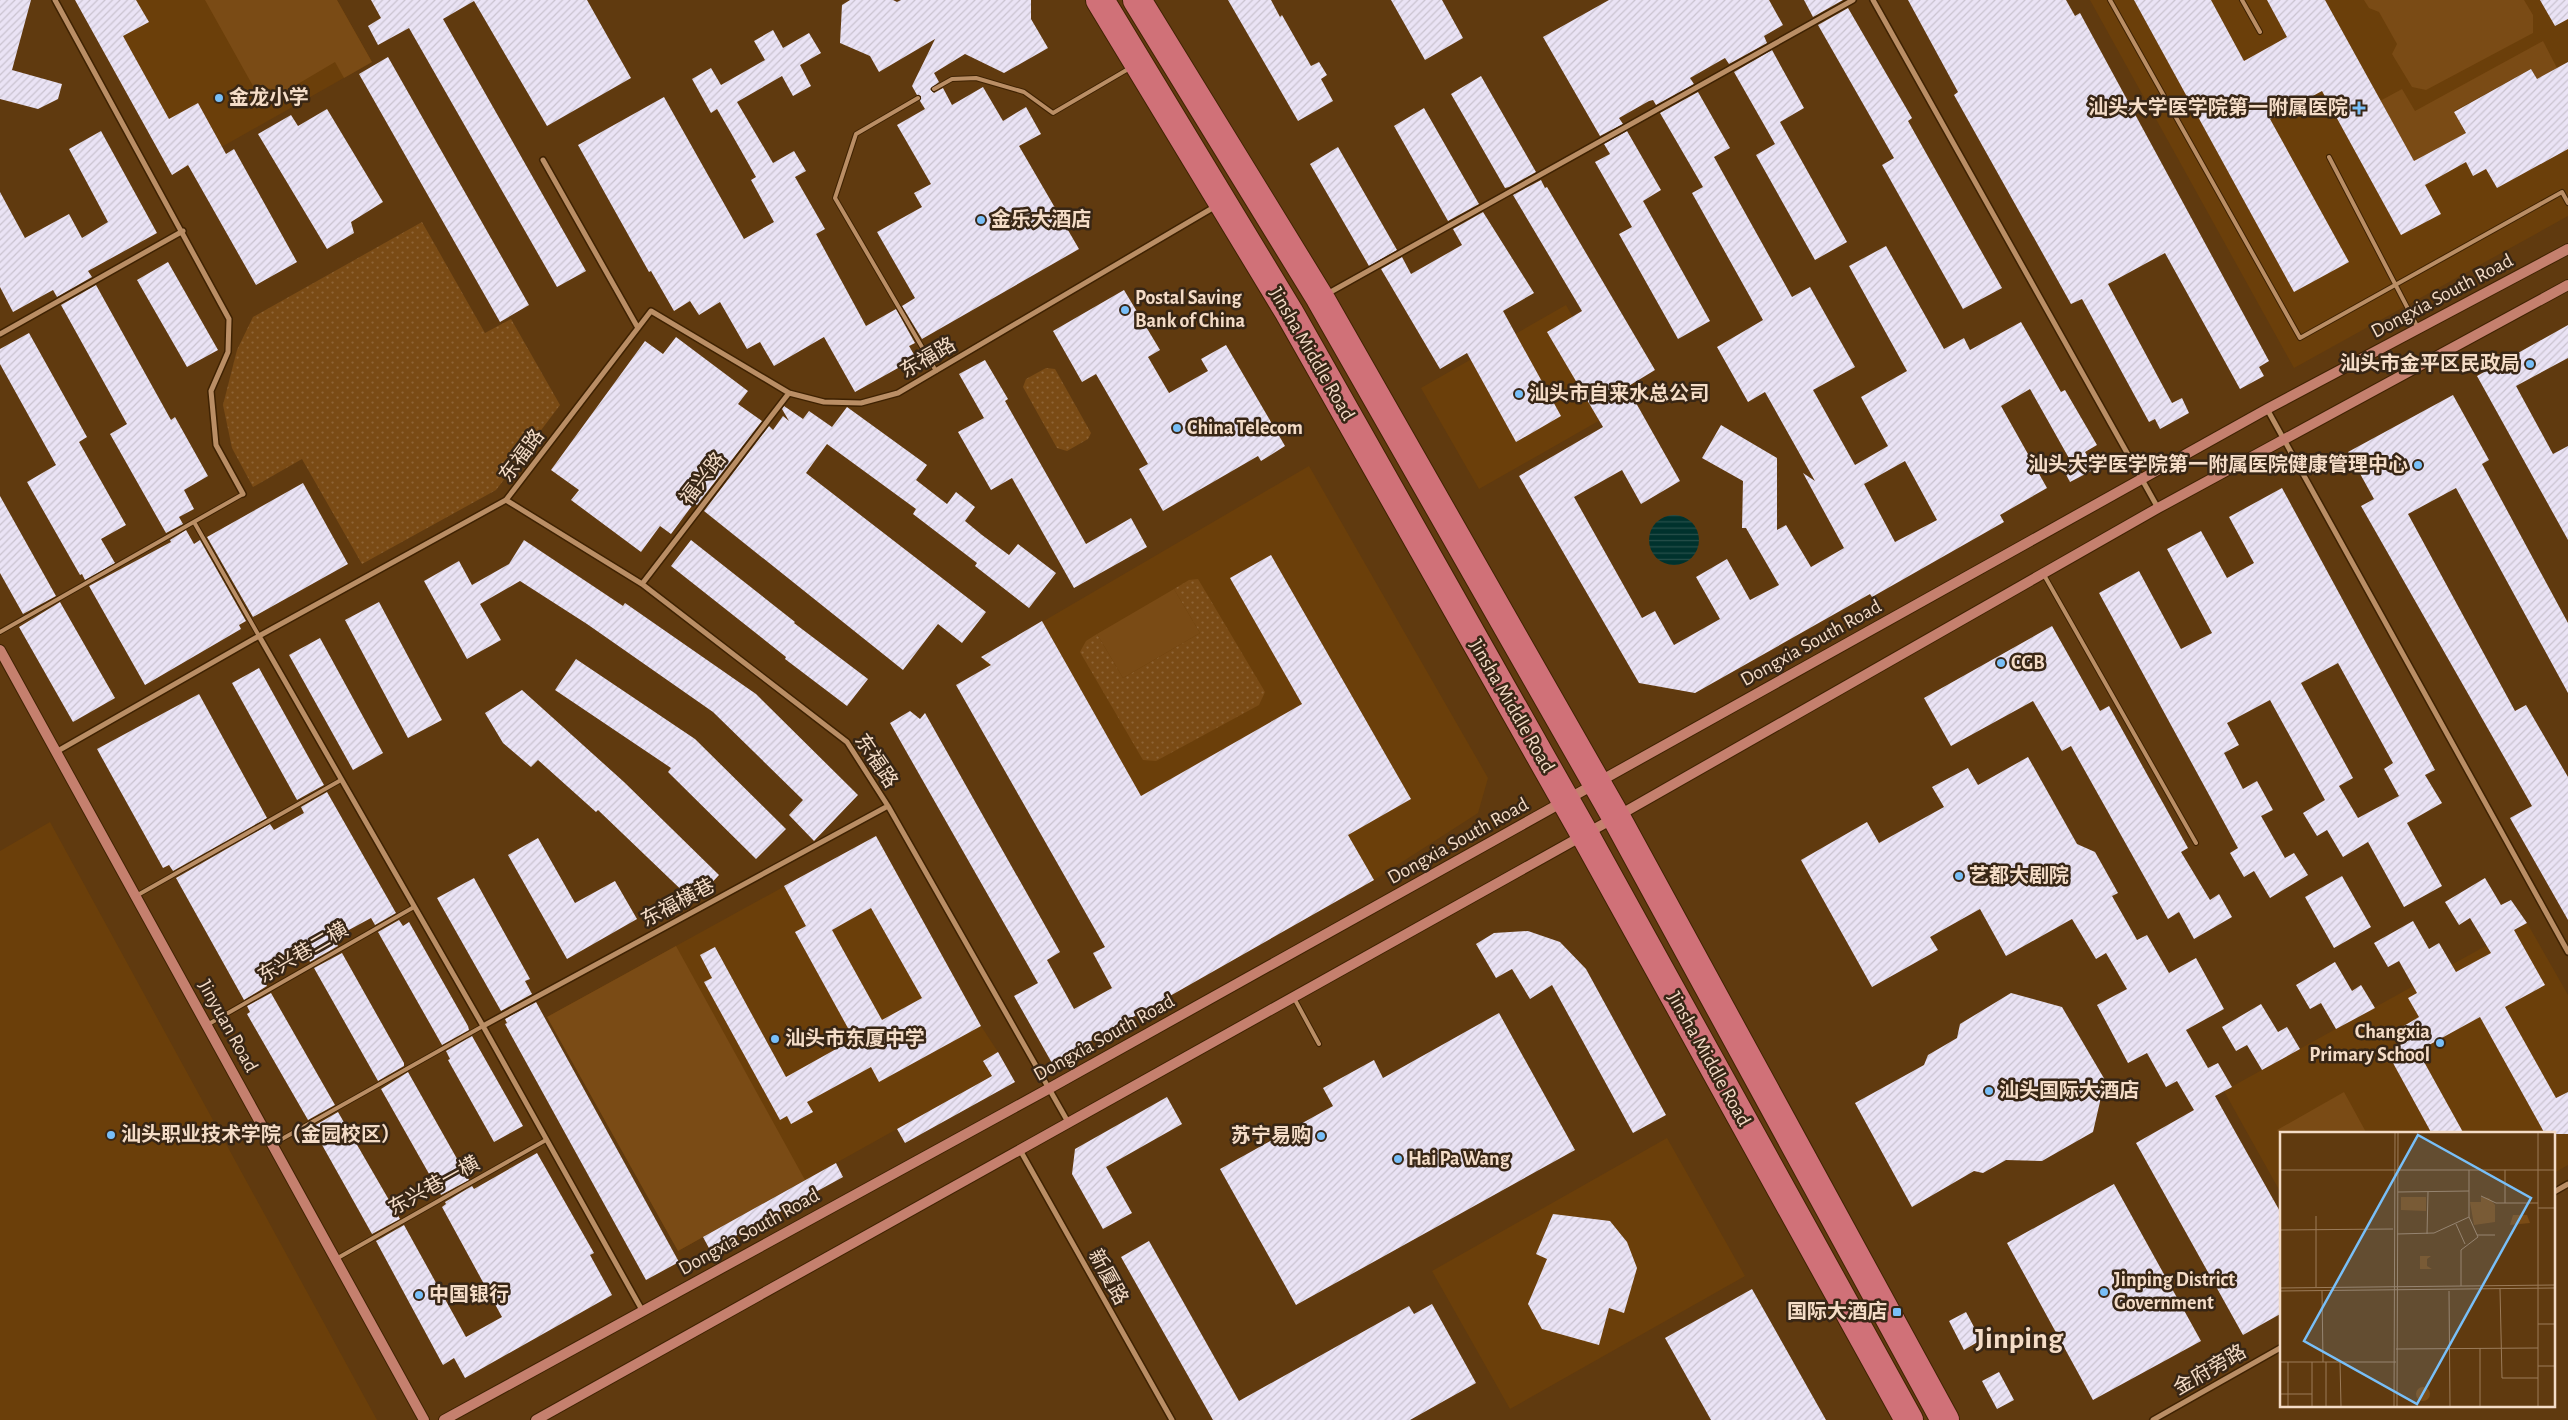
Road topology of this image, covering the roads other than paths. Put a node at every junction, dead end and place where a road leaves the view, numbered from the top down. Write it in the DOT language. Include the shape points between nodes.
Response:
graph roads {
  1 [pos="55,0"];
  2 [pos="1100,0"];
  3 [pos="1137,0"];
  4 [pos="1853,0"];
  5 [pos="1873,0"];
  6 [pos="2110,0"];
  7 [pos="2242,0"];
  8 [pos="2260,32"];
  9 [pos="1138,63"];
  10 [pos="934,89"];
  11 [pos="918,98"];
  12 [pos="2329,157"];
  13 [pos="543,160"];
  14 [pos="1223,202"];
  15 [pos="2568,203"];
  16 [pos="183,231"];
  17 [pos="2568,249"];
  18 [pos="2395,284"];
  19 [pos="2568,286"];
  20 [pos="1320,298"];
  21 [pos="638,328"];
  22 [pos="2418,328"];
  23 [pos="0,334"];
  24 [pos="936,371"];
  25 [pos="789,393"];
  26 [pos="2267,409"];
  27 [pos="2285,439"];
  28 [pos="2142,479"];
  29 [pos="243,494"];
  30 [pos="506,500"];
  31 [pos="2158,508"];
  32 [pos="194,522"];
  33 [pos="2043,573"];
  34 [pos="642,584"];
  35 [pos="0,632"];
  36 [pos="259,636"];
  37 [pos="0,650"];
  38 [pos="56,752"];
  39 [pos="341,780"];
  40 [pos="1596,783"];
  41 [pos="1566,800"];
  42 [pos="888,806"];
  43 [pos="1616,817"];
  44 [pos="1584,833"];
  45 [pos="2196,843"];
  46 [pos="136,896"];
  47 [pos="414,907"];
  48 [pos="2568,952"];
  49 [pos="1293,996"];
  50 [pos="207,1024"];
  51 [pos="483,1026"];
  52 [pos="1319,1044"];
  53 [pos="1050,1088"];
  54 [pos="1068,1122"];
  55 [pos="546,1140"];
  56 [pos="273,1144"];
  57 [pos="1019,1148"];
  58 [pos="2568,1184"];
  59 [pos="2556,1191"];
  60 [pos="336,1259"];
  61 [pos="642,1310"];
  62 [pos="2280,1348"];
  63 [pos="424,1420"];
  64 [pos="444,1420"];
  65 [pos="536,1420"];
  66 [pos="1172,1420"];
  67 [pos="1909,1420"];
  68 [pos="1945,1420"];
  69 [pos="2153,1420"];
  1 -- 16 [label="street"];
  2 -- 9 [label="main road, Jinsha Middle Road"];
  3 -- 20 [label="main road, Jinsha Middle Road"];
  4 -- 20 [label="street"];
  5 -- 28 [label="street"];
  6 -- 18 [label="lane" via="2300,338"];
  7 -- 8 [label="lane"];
  9 -- 10 [label="lane" via="1053,113 1024,92 976,78 952,79"];
  9 -- 14 [label="main road, Jinsha Middle Road"];
  11 -- 24 [label="lane" via="856,134 835,198"];
  12 -- 18 [label="lane"];
  13 -- 21 [label="street"];
  14 -- 24 [label="street, 东福路"];
  14 -- 41 [label="main road, Jinsha Middle Road" via="1294,320"];
  15 -- 18 [label="lane" via="2562,192"];
  16 -- 23 [label="street"];
  16 -- 29 [label="street" via="229,319 228,352 211,391 216,445"];
  17 -- 22 [label="street, Dongxia South Road"];
  18 -- 22 [label="lane"];
  19 -- 27 [label="street"];
  20 -- 40 [label="main road, Jinsha Middle Road"];
  21 -- 25 [label="street, 东福路" via="651,311"];
  21 -- 30 [label="street, 东福路"];
  22 -- 26 [label="street, Dongxia South Road"];
  24 -- 25 [label="street, 东福路" via="898,393 862,403 824,402"];
  25 -- 34 [label="street, 福兴路"];
  26 -- 27 [label="street"];
  26 -- 28 [label="street, Dongxia South Road"];
  27 -- 31 [label="street"];
  27 -- 48 [label="street"];
  28 -- 31 [label="street"];
  28 -- 40 [label="street, Dongxia South Road"];
  29 -- 32 [label="lane"];
  30 -- 34 [label="street, 东福路"];
  30 -- 36 [label="street"];
  31 -- 33 [label="street"];
  32 -- 35 [label="lane"];
  32 -- 36 [label="lane"];
  33 -- 43 [label="street"];
  33 -- 45 [label="lane"];
  34 -- 42 [label="street, 东福路" via="847,742"];
  36 -- 38 [label="street"];
  36 -- 39 [label="street"];
  37 -- 38 [label="street, Jinyuan Road"];
  38 -- 46 [label="street, Jinyuan Road"];
  39 -- 46 [label="lane"];
  39 -- 47 [label="street"];
  40 -- 41 [label="street, Dongxia South Road"];
  40 -- 43 [label="main road, Jinsha Middle Road"];
  41 -- 44 [label="main road, Jinsha Middle Road"];
  41 -- 53 [label="street, Dongxia South Road"];
  42 -- 51 [label="street, 东福横巷"];
  42 -- 53 [label="street, 东福路"];
  43 -- 44 [label="street"];
  43 -- 68 [label="main road, Jinsha Middle Road"];
  44 -- 49 [label="street"];
  44 -- 67 [label="main road, Jinsha Middle Road"];
  46 -- 50 [label="street, Jinyuan Road"];
  47 -- 50 [label="lane, 东兴巷二横"];
  47 -- 51 [label="street"];
  49 -- 52 [label="lane"];
  49 -- 54 [label="street"];
  50 -- 56 [label="street, Jinyuan Road"];
  51 -- 55 [label="street"];
  51 -- 56 [label="lane"];
  53 -- 54 [label="street, 东福路"];
  53 -- 61 [label="street, Dongxia South Road"];
  54 -- 57 [label="street"];
  55 -- 60 [label="lane, 东兴巷一横"];
  55 -- 61 [label="street"];
  56 -- 60 [label="street, Jinyuan Road"];
  57 -- 65 [label="street"];
  57 -- 66 [label="street, 新厦路"];
  58 -- 59 [label="street"];
  60 -- 63 [label="street, Jinyuan Road"];
  61 -- 64 [label="street, Dongxia South Road"];
  62 -- 69 [label="street, 金府旁路"];
}
